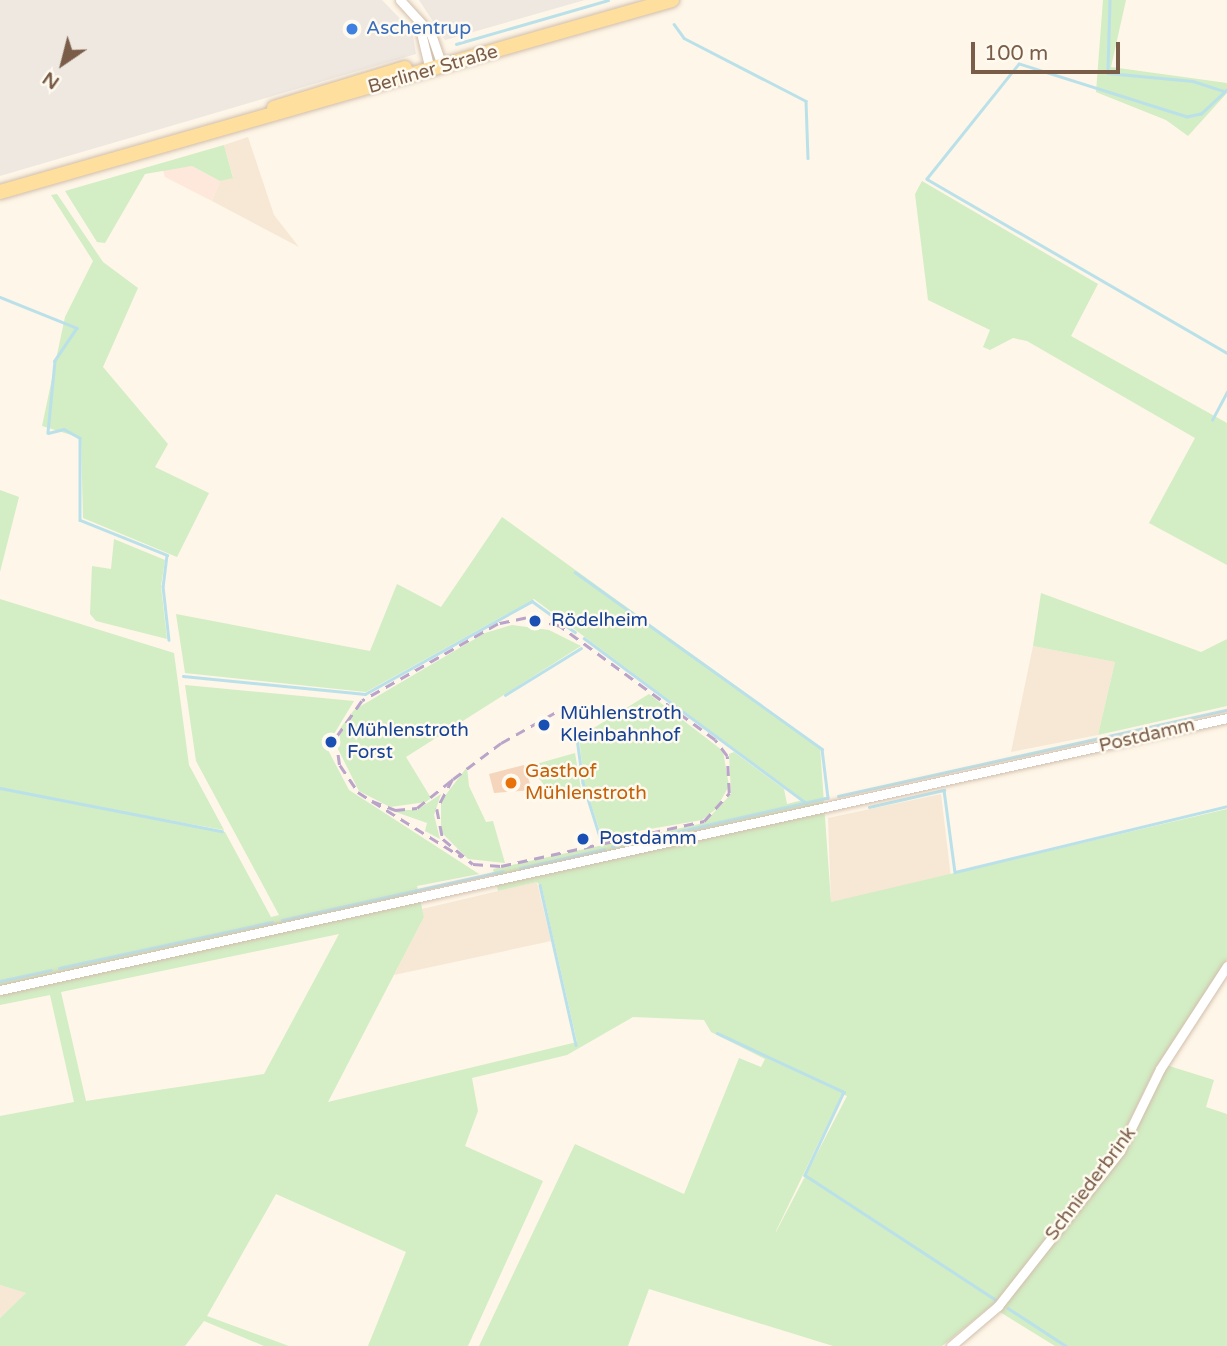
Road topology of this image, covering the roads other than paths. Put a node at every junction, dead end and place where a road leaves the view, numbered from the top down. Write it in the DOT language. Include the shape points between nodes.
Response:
graph roads {
  1 [pos="400,0"];
  2 [pos="641,0"];
  3 [pos="672,0"];
  4 [pos="434,64"];
  5 [pos="0,192"];
  6 [pos="1227,718"];
  7 [pos="1227,966"];
  8 [pos="0,990"];
  9 [pos="951,1346"];
  1 -- 4 [label="street" via="416,15"];
  2 -- 4 [label="main road, Berliner Straße"];
  3 -- 4 [label="main road, Berliner Straße"];
  4 -- 5 [label="main road, Berliner Straße"];
  6 -- 8 [label="street, Postdamm"];
  7 -- 9 [label="street, Schniederbrink" via="1160,1069 1120,1151 998,1306"];
}
